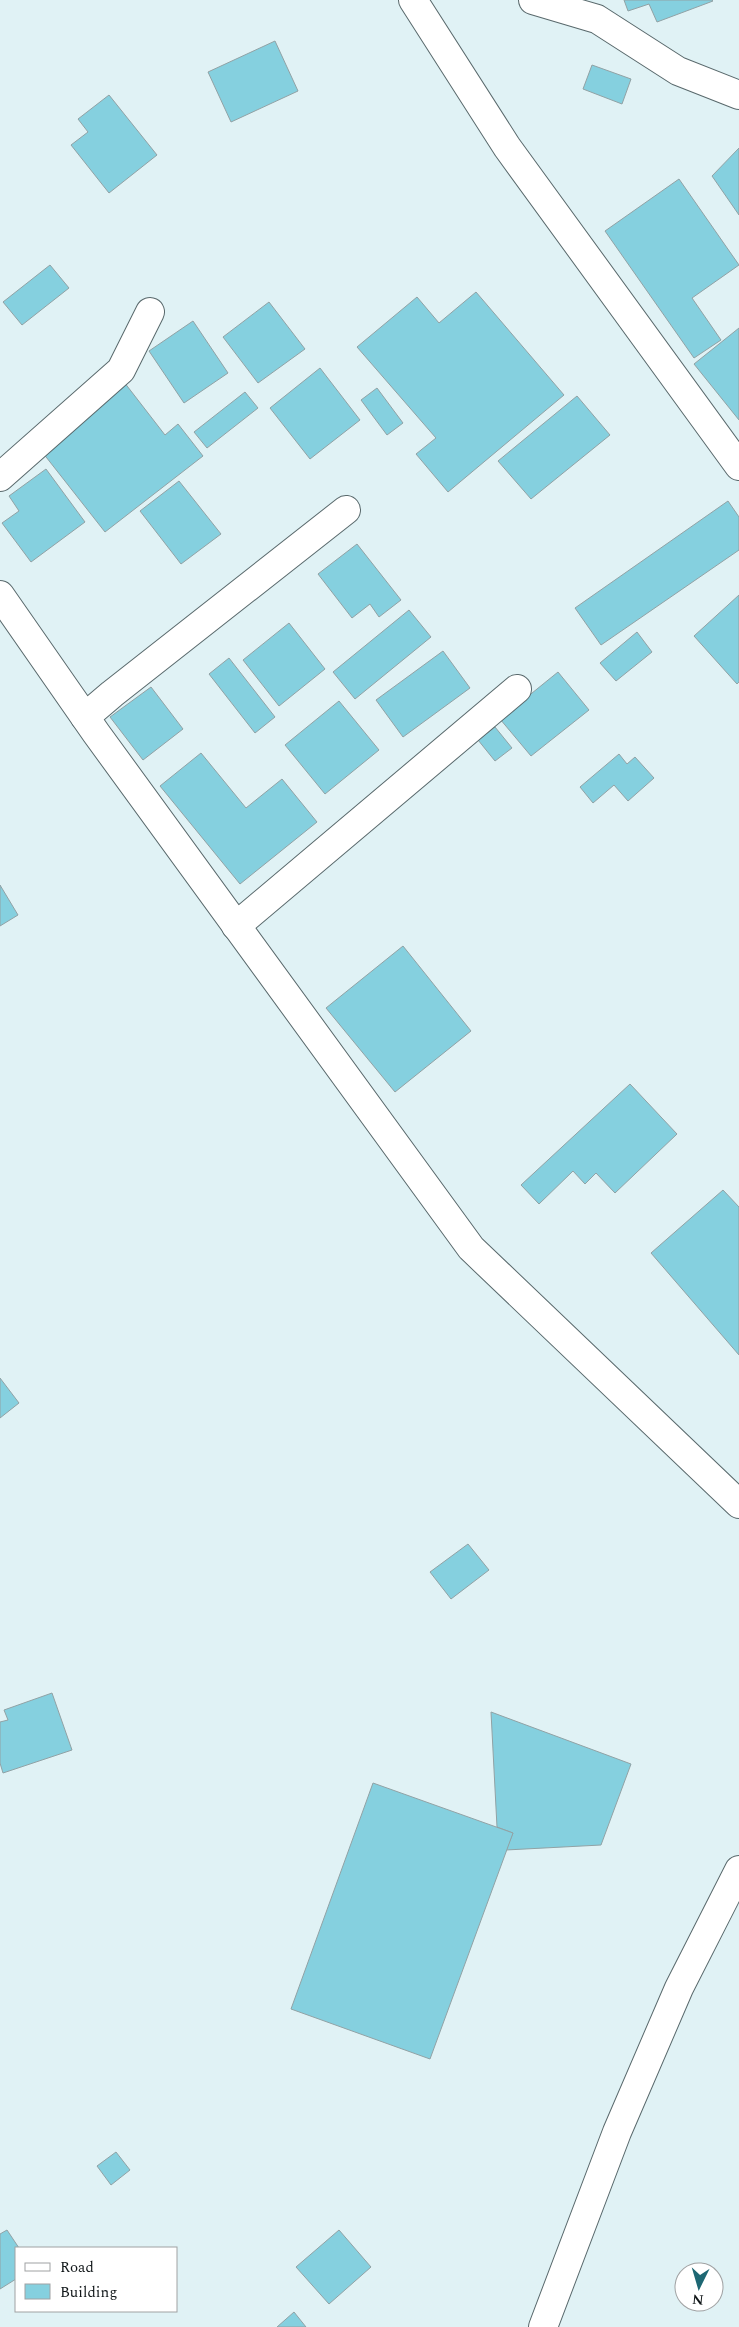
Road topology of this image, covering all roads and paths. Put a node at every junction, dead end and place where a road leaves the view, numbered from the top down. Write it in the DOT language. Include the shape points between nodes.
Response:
graph roads {
  1 [pos="413,0"];
  2 [pos="533,0"];
  3 [pos="739,94"];
  4 [pos="150,312"];
  5 [pos="739,466"];
  6 [pos="0,477"];
  7 [pos="346,510"];
  8 [pos="0,595"];
  9 [pos="517,689"];
  10 [pos="86,717"];
  11 [pos="236,926"];
  12 [pos="739,1504"];
  13 [pos="739,1870"];
  14 [pos="542,2327"];
  1 -- 5 [label="street" via="508,147"];
  2 -- 3 [label="street" via="597,19 678,70"];
  4 -- 6 [label="street" via="121,370"];
  7 -- 10 [label="street"];
  8 -- 10 [label="street"];
  9 -- 11 [label="street"];
  10 -- 11 [label="street"];
  11 -- 12 [label="street" via="471,1248"];
  13 -- 14 [label="street" via="678,1988 616,2132"];
}
